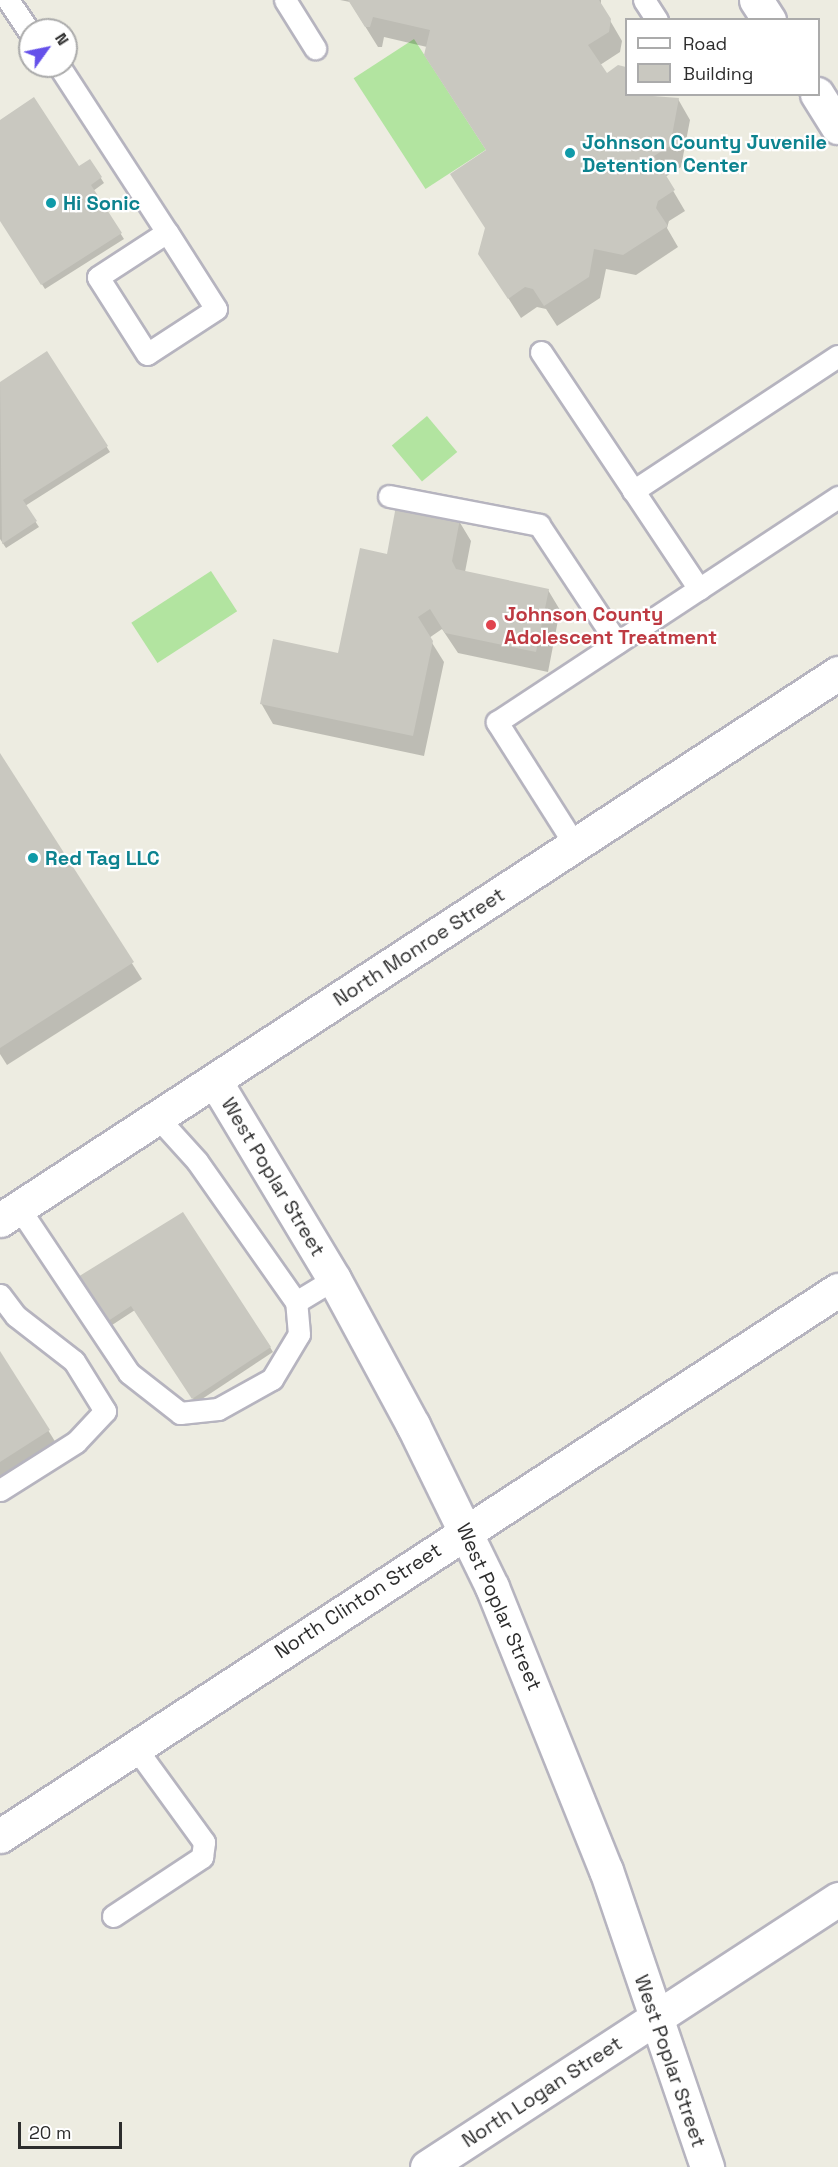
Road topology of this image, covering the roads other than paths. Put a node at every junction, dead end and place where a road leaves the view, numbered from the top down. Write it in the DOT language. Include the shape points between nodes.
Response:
graph roads {
  1 [pos="8,0"];
  2 [pos="285,0"];
  3 [pos="644,0"];
  4 [pos="756,0"];
  5 [pos="20,18"];
  6 [pos="656,18"];
  7 [pos="768,18"];
  8 [pos="315,48"];
  9 [pos="67,78"];
  10 [pos="818,96"];
  11 [pos="838,127"];
  12 [pos="166,232"];
  13 [pos="541,352"];
  14 [pos="838,356"];
  15 [pos="633,491"];
  16 [pos="389,496"];
  17 [pos="838,497"];
  18 [pos="699,589"];
  19 [pos="617,643"];
  20 [pos="838,673"];
  21 [pos="575,845"];
  22 [pos="214,1081"];
  23 [pos="158,1118"];
  24 [pos="10,1214"];
  25 [pos="334,1280"];
  26 [pos="838,1290"];
  27 [pos="0,1295"];
  28 [pos="296,1302"];
  29 [pos="0,1490"];
  30 [pos="465,1530"];
  31 [pos="135,1747"];
  32 [pos="0,1836"];
  33 [pos="838,1899"];
  34 [pos="113,1916"];
  35 [pos="655,2019"];
  36 [pos="427,2167"];
  37 [pos="707,2167"];
  1 -- 5 [label="lane"];
  2 -- 8 [label="lane"];
  3 -- 6 [label="lane"];
  4 -- 7 [label="street"];
  9 -- 12 [label="lane"];
  10 -- 11 [label="street"];
  12 -- 12 [label="lane" via="216,309 147,354 98,277"];
  13 -- 15 [label="lane"];
  14 -- 15 [label="lane"];
  15 -- 18 [label="lane"];
  16 -- 19 [label="lane" via="539,525"];
  17 -- 18 [label="lane"];
  18 -- 19 [label="lane"];
  19 -- 21 [label="lane" via="497,722"];
  20 -- 21 [label="street, North Monroe Street"];
  21 -- 22 [label="street, North Monroe Street"];
  22 -- 23 [label="street, North Monroe Street"];
  22 -- 25 [label="street, West Poplar Street"];
  23 -- 24 [label="street, North Monroe Street"];
  23 -- 28 [label="lane" via="197,1161"];
  24 -- 28 [label="lane" via="129,1373 180,1413 218,1409 272,1379 299,1334"];
  25 -- 28 [label="lane"];
  25 -- 30 [label="street, West Poplar Street"];
  26 -- 30 [label="street, North Clinton Street"];
  27 -- 29 [label="lane" via="15,1316 74,1361 105,1411 76,1442"];
  30 -- 31 [label="street, North Clinton Street"];
  30 -- 35 [label="street, West Poplar Street" via="549,1722 606,1870"];
  31 -- 32 [label="street, North Clinton Street"];
  31 -- 34 [label="lane" via="204,1842 202,1857"];
  33 -- 35 [label="street, North Logan Street"];
  35 -- 36 [label="street, North Logan Street"];
  35 -- 37 [label="street, West Poplar Street"];
}
